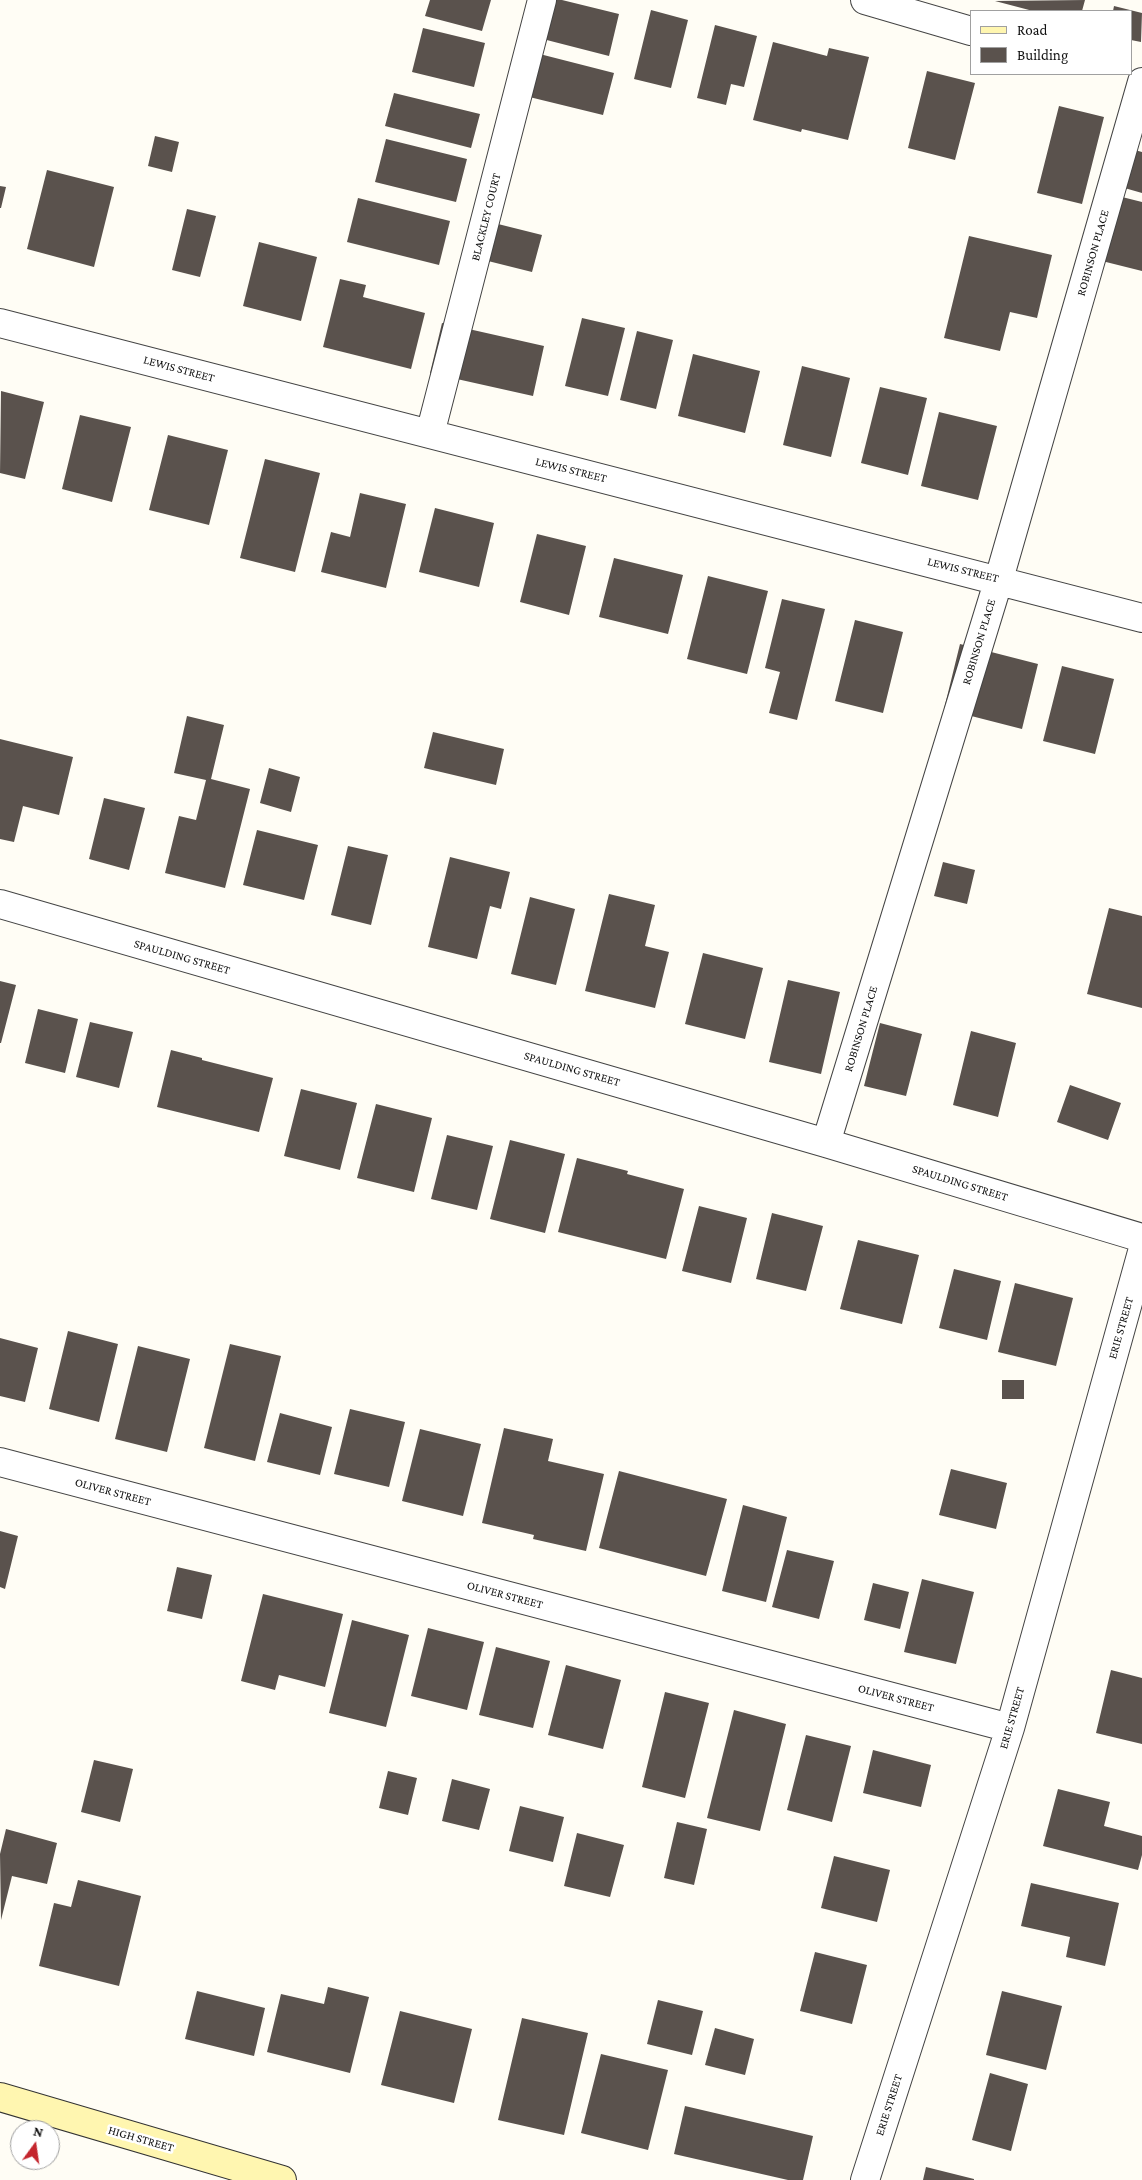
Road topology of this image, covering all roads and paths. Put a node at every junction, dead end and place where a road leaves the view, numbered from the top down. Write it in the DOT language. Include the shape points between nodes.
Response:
graph roads {
  1 [pos="542,0"];
  2 [pos="866,0"];
  3 [pos="970,30"];
  4 [pos="1123,75"];
  5 [pos="1142,81"];
  6 [pos="0,322"];
  7 [pos="430,434"];
  8 [pos="998,579"];
  9 [pos="1142,618"];
  10 [pos="0,904"];
  11 [pos="826,1143"];
  12 [pos="1142,1238"];
  13 [pos="1142,1252"];
  14 [pos="0,1462"];
  15 [pos="1010,1728"];
  16 [pos="0,2097"];
  17 [pos="282,2180"];
  18 [pos="865,2180"];
  1 -- 7 [label="street, BLACKLEY COURT"];
  2 -- 3 [label="street"];
  4 -- 5 [label="street"];
  5 -- 8 [label="street, ROBINSON PLACE"];
  6 -- 7 [label="street, LEWIS STREET"];
  7 -- 8 [label="street, LEWIS STREET"];
  8 -- 9 [label="street, LEWIS STREET"];
  8 -- 11 [label="street, ROBINSON PLACE"];
  10 -- 11 [label="street, SPAULDING STREET"];
  11 -- 12 [label="street, SPAULDING STREET"];
  13 -- 15 [label="street, ERIE STREET"];
  14 -- 15 [label="street, OLIVER STREET"];
  15 -- 18 [label="street, ERIE STREET"];
  16 -- 17 [label="main road, HIGH STREET"];
}
